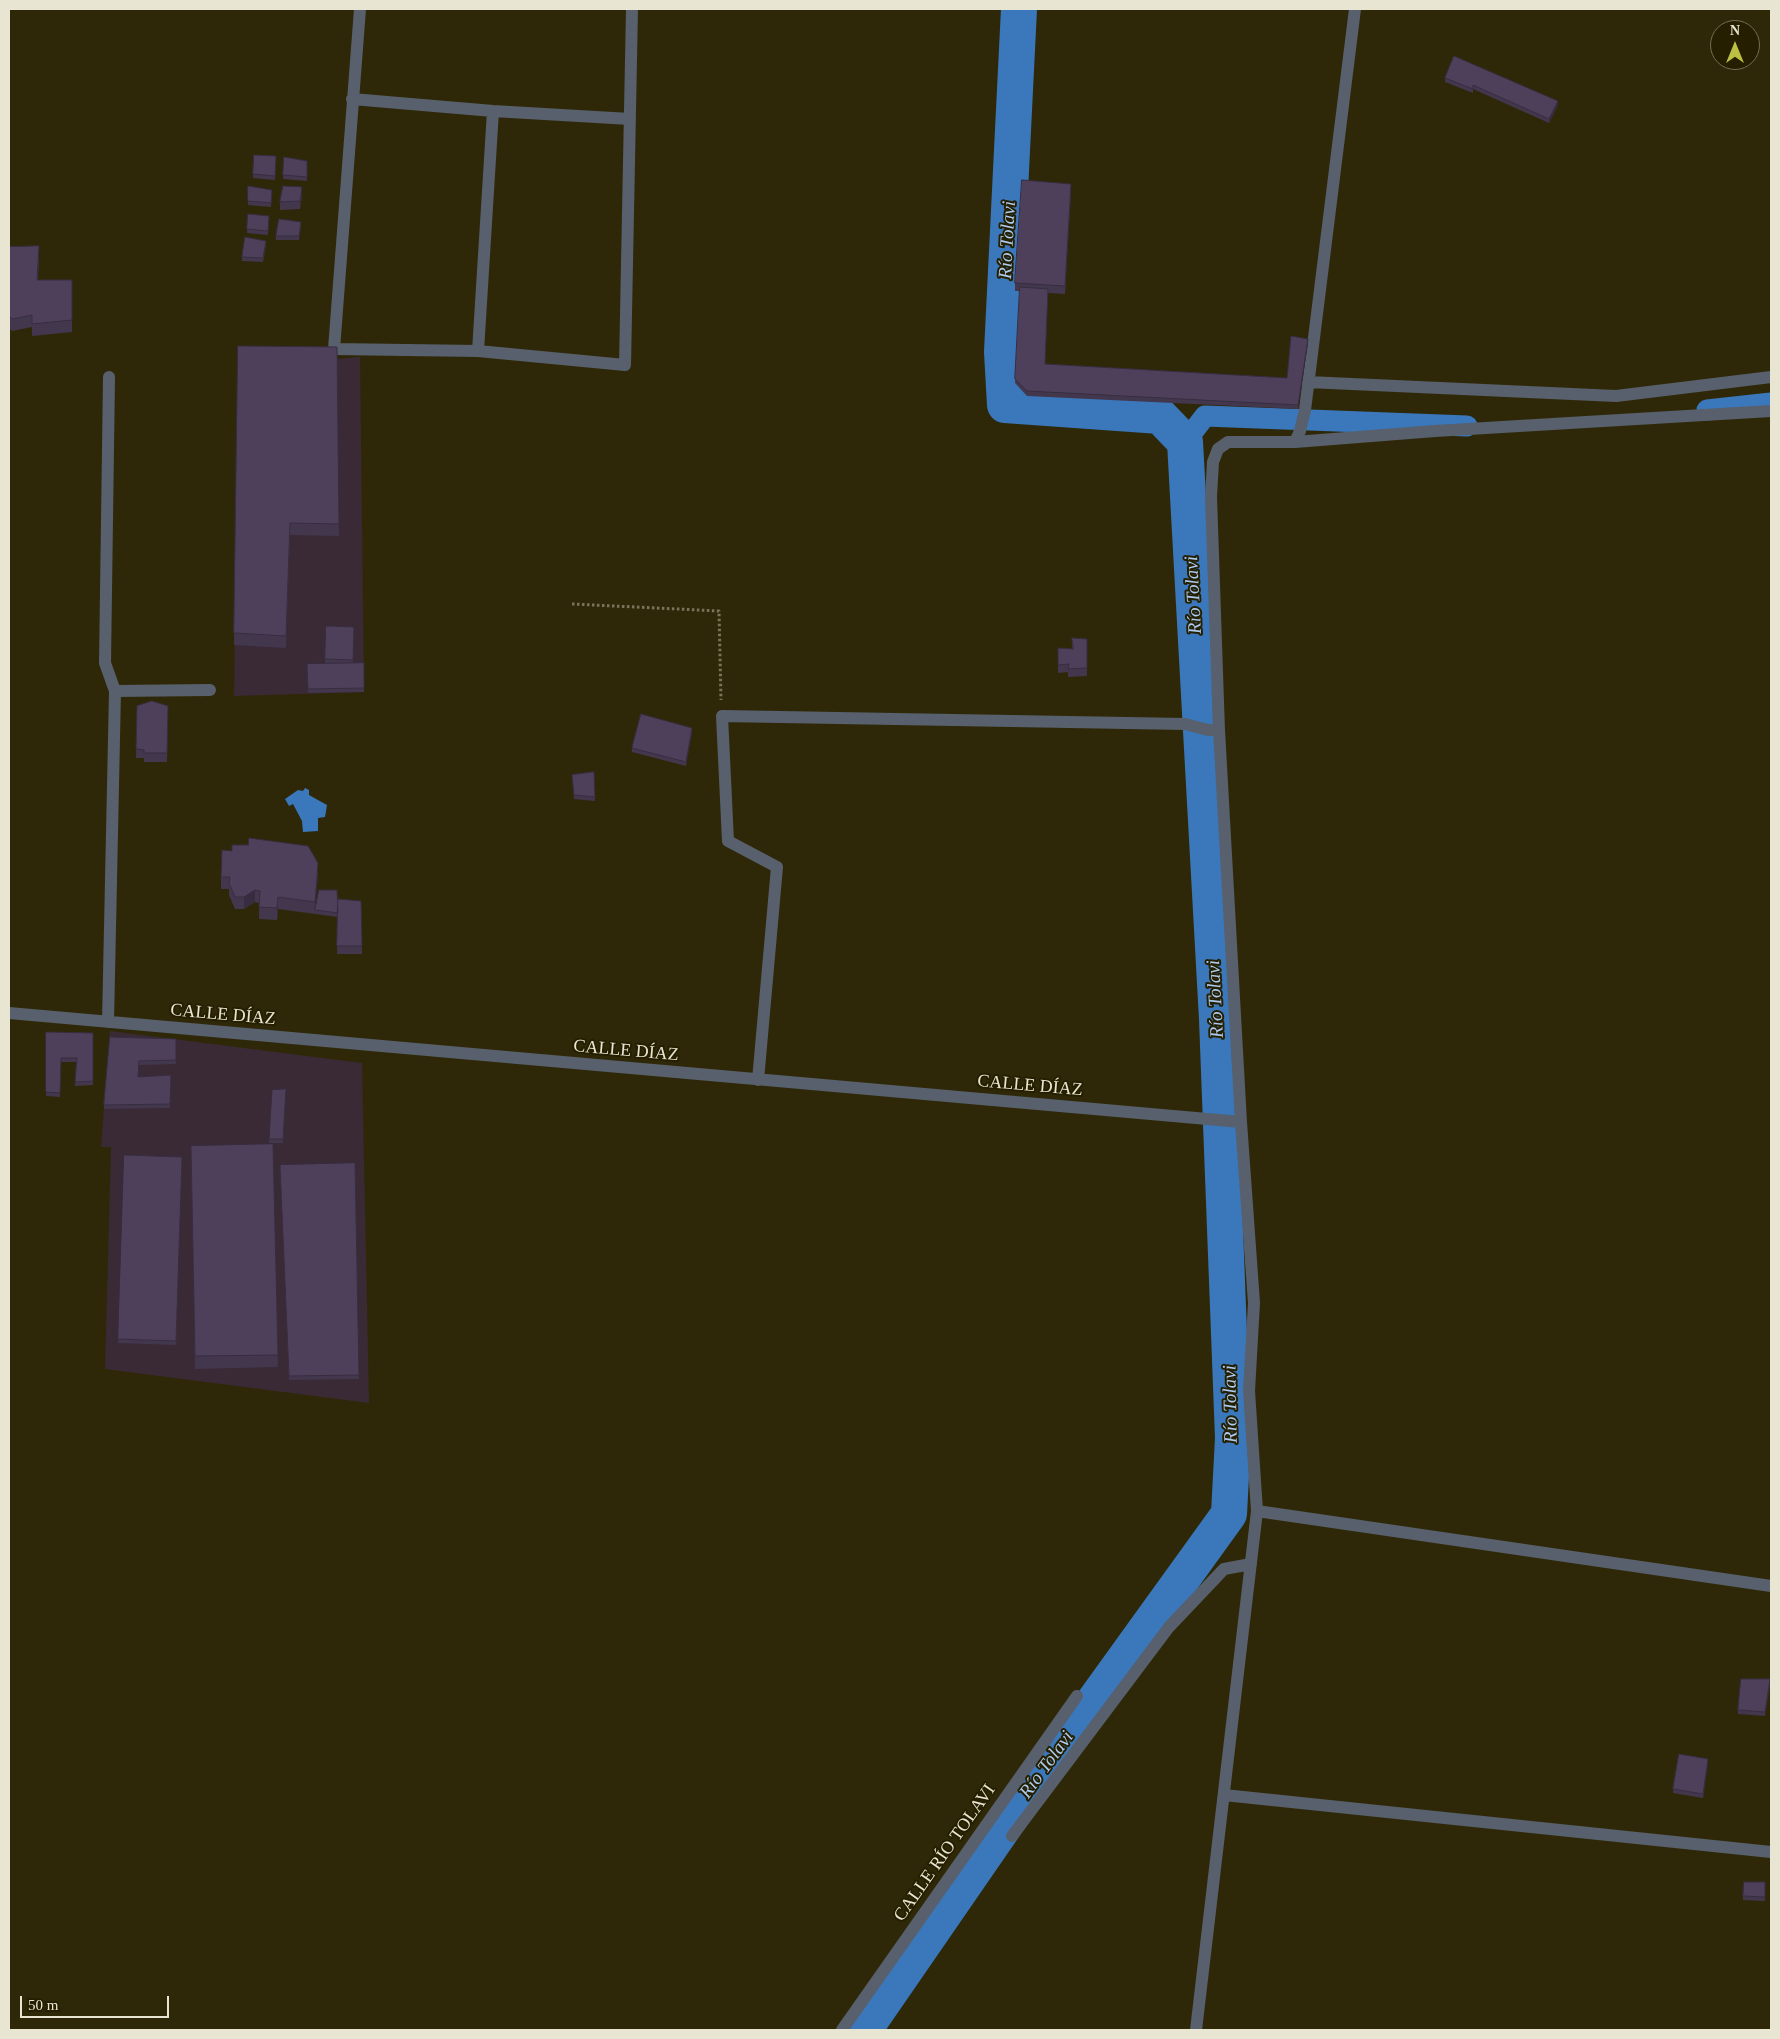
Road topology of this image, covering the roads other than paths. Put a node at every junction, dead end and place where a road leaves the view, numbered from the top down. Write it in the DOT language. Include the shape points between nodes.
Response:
graph roads {
  1 [pos="360,9"];
  2 [pos="632,9"];
  3 [pos="1355,9"];
  4 [pos="352,99"];
  5 [pos="493,111"];
  6 [pos="630,119"];
  7 [pos="478,351"];
  8 [pos="109,377"];
  9 [pos="1771,377"];
  10 [pos="1308,382"];
  11 [pos="1771,411"];
  12 [pos="1297,436"];
  13 [pos="210,690"];
  14 [pos="115,691"];
  15 [pos="1213,730"];
  16 [pos="9,1013"];
  17 [pos="108,1022"];
  18 [pos="758,1080"];
  19 [pos="1241,1122"];
  20 [pos="1257,1511"];
  21 [pos="1251,1564"];
  22 [pos="1771,1586"];
  23 [pos="1077,1696"];
  24 [pos="1224,1795"];
  25 [pos="1012,1836"];
  26 [pos="1771,1852"];
  27 [pos="842,2030"];
  28 [pos="1196,2030"];
  1 -- 4 [label="street"];
  2 -- 6 [label="street"];
  3 -- 10 [label="street"];
  4 -- 5 [label="street"];
  4 -- 7 [label="street" via="334,349"];
  5 -- 6 [label="street"];
  5 -- 7 [label="street"];
  6 -- 7 [label="street" via="625,365"];
  8 -- 14 [label="street" via="105,663"];
  9 -- 10 [label="street" via="1616,396"];
  10 -- 12 [label="street" via="1305,410"];
  11 -- 12 [label="street"];
  12 -- 15 [label="street" via="1228,442 1218,450 1213,462"];
  13 -- 14 [label="street"];
  14 -- 17 [label="street"];
  15 -- 18 [label="street" via="1185,724 722,716 728,841 777,867"];
  15 -- 19 [label="street"];
  16 -- 17 [label="street, CALLE DÍAZ"];
  17 -- 18 [label="street, CALLE DÍAZ"];
  18 -- 19 [label="street, CALLE DÍAZ"];
  19 -- 20 [label="street" via="1254,1303 1249,1391"];
  20 -- 21 [label="street"];
  20 -- 22 [label="street"];
  21 -- 24 [label="street"];
  21 -- 25 [label="street" via="1224,1569 1169,1627"];
  23 -- 27 [label="street, CALLE RÍO TOLAVI"];
  24 -- 26 [label="street"];
  24 -- 28 [label="street"];
}
